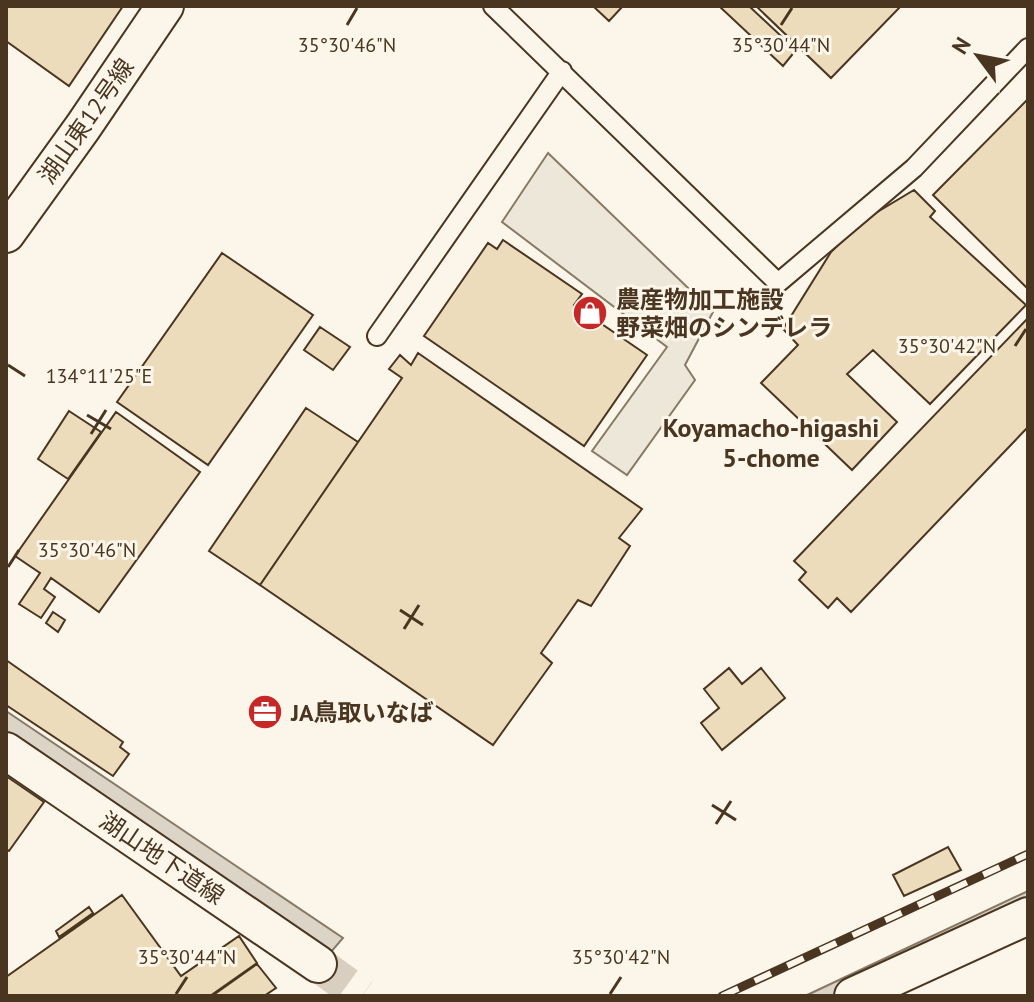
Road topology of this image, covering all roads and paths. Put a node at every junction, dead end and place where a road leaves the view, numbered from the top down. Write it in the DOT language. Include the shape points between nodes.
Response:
graph roads {
  1 [pos="165,6"];
  2 [pos="493,6"];
  3 [pos="1028,48"];
  4 [pos="562,71"];
  5 [pos="6,234"];
  6 [pos="377,336"];
  7 [pos="6,751"];
  8 [pos="1028,916"];
  9 [pos="318,964"];
  10 [pos="853,996"];
  1 -- 5 [label="street, 湖山東12号線"];
  2 -- 4 [label="lane"];
  3 -- 4 [label="lane" via="914,168 778,283"];
  4 -- 6 [label="lane"];
  7 -- 9 [label="street, 湖山地下道線"];
  8 -- 10 [label="street"];
}
